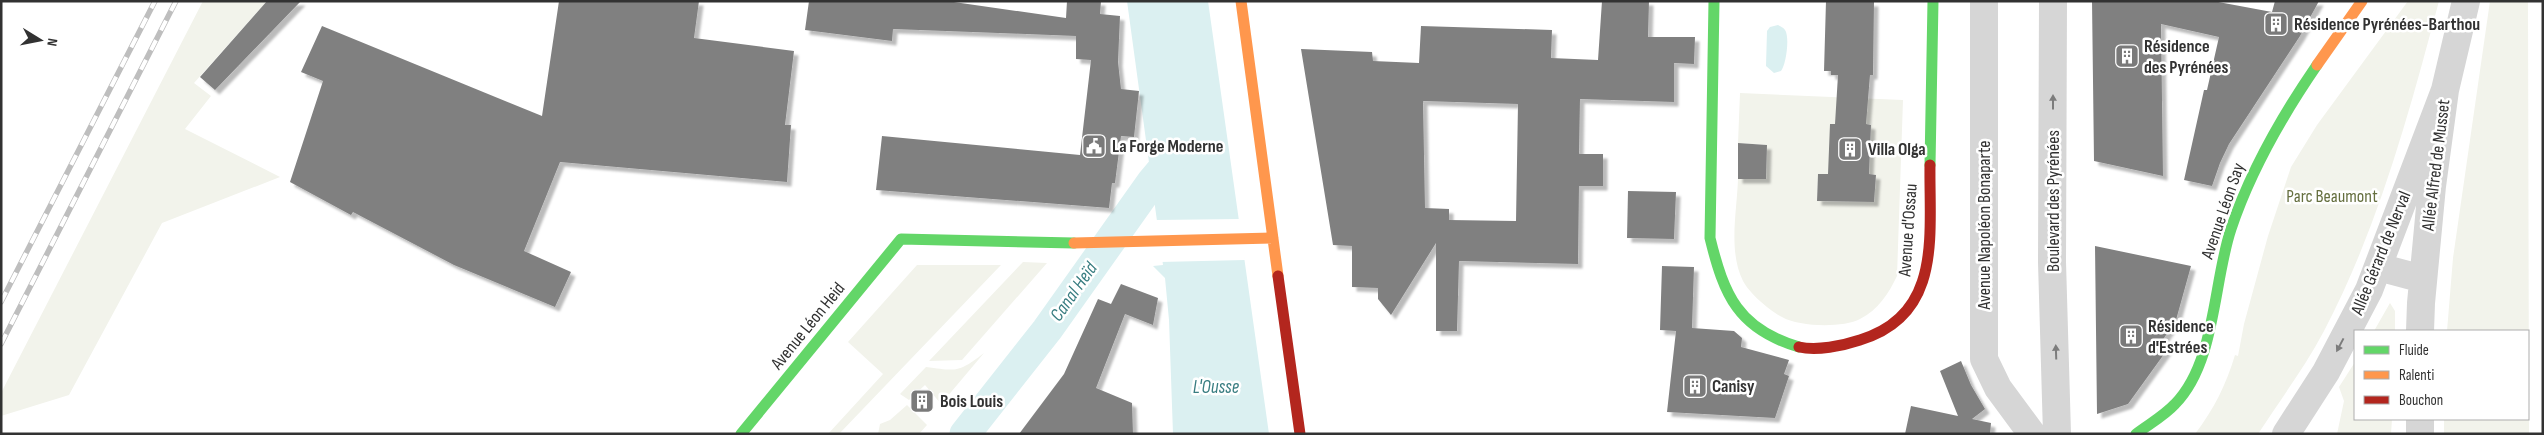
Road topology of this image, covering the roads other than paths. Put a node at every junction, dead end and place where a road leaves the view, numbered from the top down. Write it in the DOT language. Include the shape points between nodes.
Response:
graph roads {
  1 [pos="1241,1"];
  2 [pos="1714,1"];
  3 [pos="1933,1"];
  4 [pos="1984,1"];
  5 [pos="2053,1"];
  6 [pos="2362,1"];
  7 [pos="2466,1"];
  8 [pos="2445,90"];
  9 [pos="1273,238"];
  10 [pos="2378,267"];
  11 [pos="2423,279"];
  12 [pos="2420,330"];
  13 [pos="2420,420"];
  14 [pos="741,434"];
  15 [pos="1300,434"];
  16 [pos="2032,434"];
  17 [pos="2057,434"];
  18 [pos="2136,434"];
  19 [pos="2286,434"];
  20 [pos="2420,434"];
  1 -- 9 [label="street"];
  2 -- 3 [label="street, Avenue d'Ossau" via="1710,238 1715,259 1738,311 1752,324 1805,348 1851,343 1876,336 1899,319 1920,294 1929,239"];
  4 -- 16 [label="street, Avenue Napoléon Bonaparte" via="1984,359 1998,388"];
  17 -- 5 [label="street, Boulevard des Pyrénées, one-way" via="2052,262"];
  6 -- 18 [label="street, Avenue Léon Say" via="2276,124 2254,171 2221,266 2200,361 2191,382 2179,401"];
  7 -- 8 [label="street, Allée Alfred de Musset"];
  8 -- 10 [label="street, Allée Gérard de Nerval"];
  8 -- 11 [label="street, Allée Alfred de Musset"];
  9 -- 14 [label="street, Avenue Léon Heid" via="1076,243 901,239"];
  9 -- 15 [label="street"];
  10 -- 11 [label="street"];
  10 -- 19 [label="street, Allée Gérard de Nerval, one-way" via="2326,372"];
  11 -- 12 [label="street, Allée Alfred de Musset"];
  13 -- 20 [label="street"];
}
